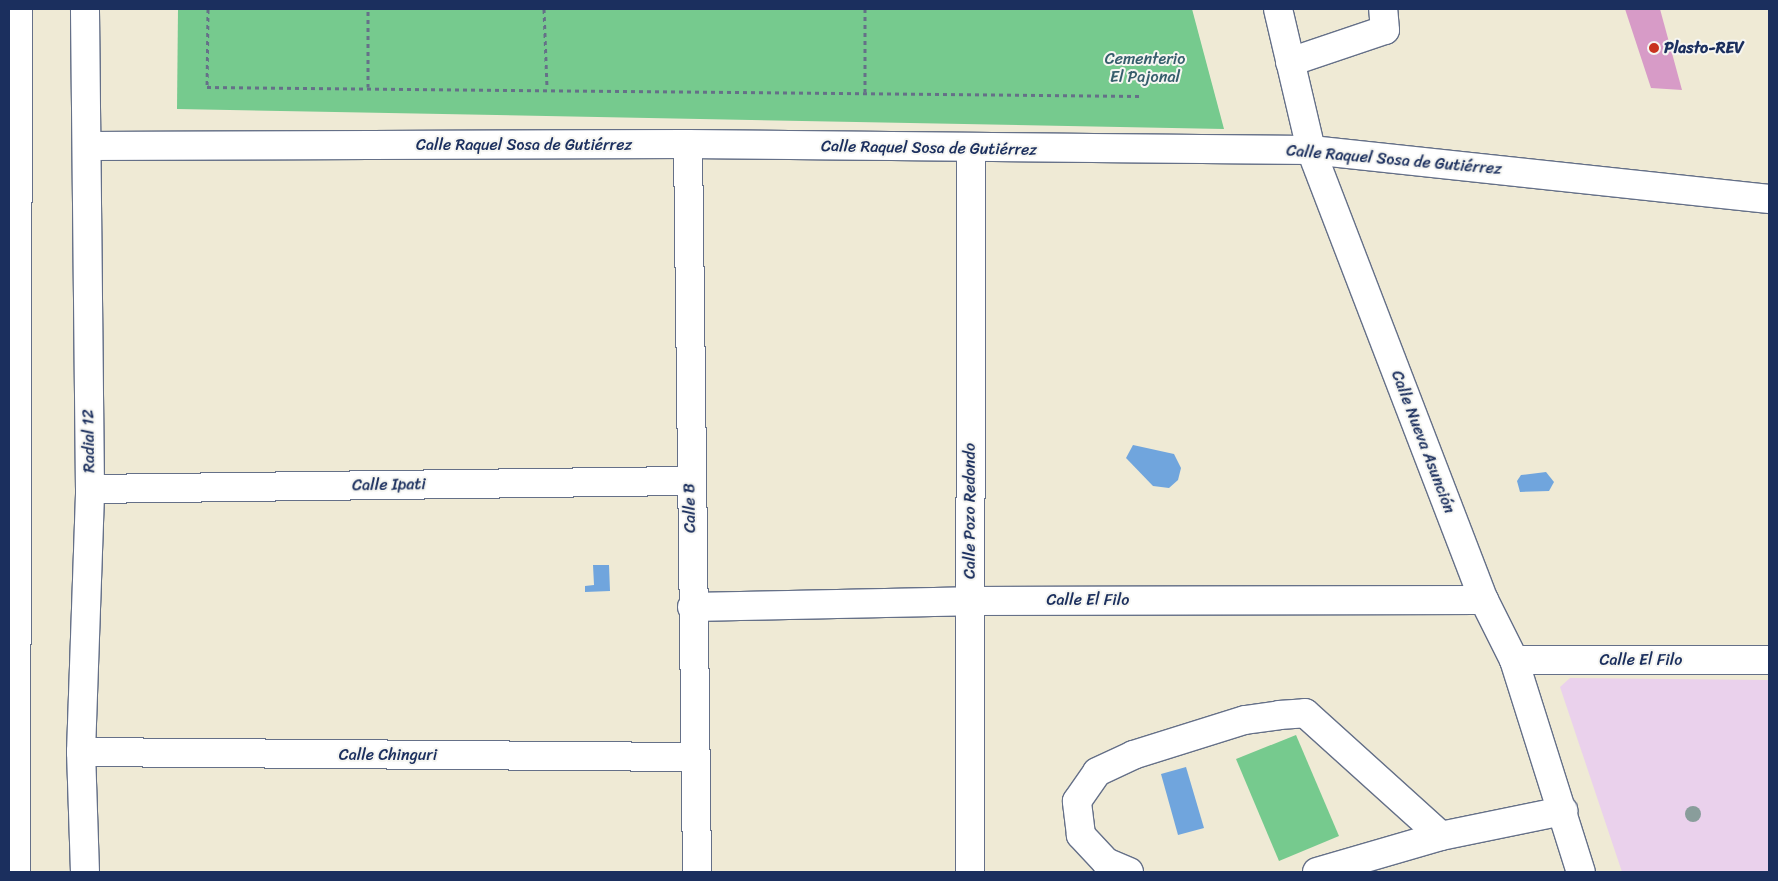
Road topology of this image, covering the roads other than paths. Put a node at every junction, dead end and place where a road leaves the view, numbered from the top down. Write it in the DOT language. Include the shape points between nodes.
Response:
graph roads {
  1 [pos="18,9"];
  2 [pos="85,9"];
  3 [pos="1278,9"];
  4 [pos="1383,9"];
  5 [pos="1290,62"];
  6 [pos="688,144"];
  7 [pos="87,146"];
  8 [pos="971,150"];
  9 [pos="1311,150"];
  10 [pos="1769,199"];
  11 [pos="689,481"];
  12 [pos="90,489"];
  13 [pos="1484,600"];
  14 [pos="970,601"];
  15 [pos="692,607"];
  16 [pos="1514,660"];
  17 [pos="1769,660"];
  18 [pos="81,752"];
  19 [pos="695,757"];
  20 [pos="1563,811"];
  21 [pos="1442,836"];
  22 [pos="16,872"];
  23 [pos="84,872"];
  24 [pos="697,872"];
  25 [pos="970,872"];
  26 [pos="1129,872"];
  27 [pos="1317,872"];
  28 [pos="1581,872"];
  1 -- 22 [label="street"];
  2 -- 7 [label="street, Radial 12"];
  3 -- 5 [label="street, Calle Nueva Asunción"];
  4 -- 5 [label="street" via="1385,30"];
  5 -- 9 [label="street, Calle Nueva Asunción"];
  6 -- 7 [label="street, Calle Raquel Sosa de Gutiérrez"];
  6 -- 8 [label="street, Calle Raquel Sosa de Gutiérrez"];
  6 -- 11 [label="street, Calle B"];
  7 -- 12 [label="street, Radial 12"];
  8 -- 9 [label="street, Calle Raquel Sosa de Gutiérrez"];
  8 -- 14 [label="street, Calle Pozo Redondo"];
  9 -- 10 [label="street, Calle Raquel Sosa de Gutiérrez"];
  9 -- 13 [label="street, Calle Nueva Asunción"];
  11 -- 12 [label="street, Calle Ipati"];
  11 -- 15 [label="street, Calle B"];
  12 -- 18 [label="street, Radial 12"];
  13 -- 14 [label="street, Calle El Filo"];
  13 -- 16 [label="street, Calle Nueva Asunción"];
  14 -- 15 [label="street, Calle El Filo"];
  14 -- 25 [label="street, Calle Pozo Redondo"];
  15 -- 19 [label="street, Calle B"];
  16 -- 17 [label="street, Calle El Filo"];
  16 -- 20 [label="street, Calle Nueva Asunción"];
  18 -- 19 [label="street, Calle Chinguri"];
  18 -- 23 [label="street, Radial 12"];
  19 -- 24 [label="street, Calle B"];
  20 -- 21 [label="street"];
  20 -- 28 [label="street, Calle Nueva Asunción"];
  21 -- 26 [label="street" via="1305,713 1279,715 1245,720 1132,756 1097,772 1077,802 1080,835 1106,862"];
  21 -- 27 [label="street"];
}
